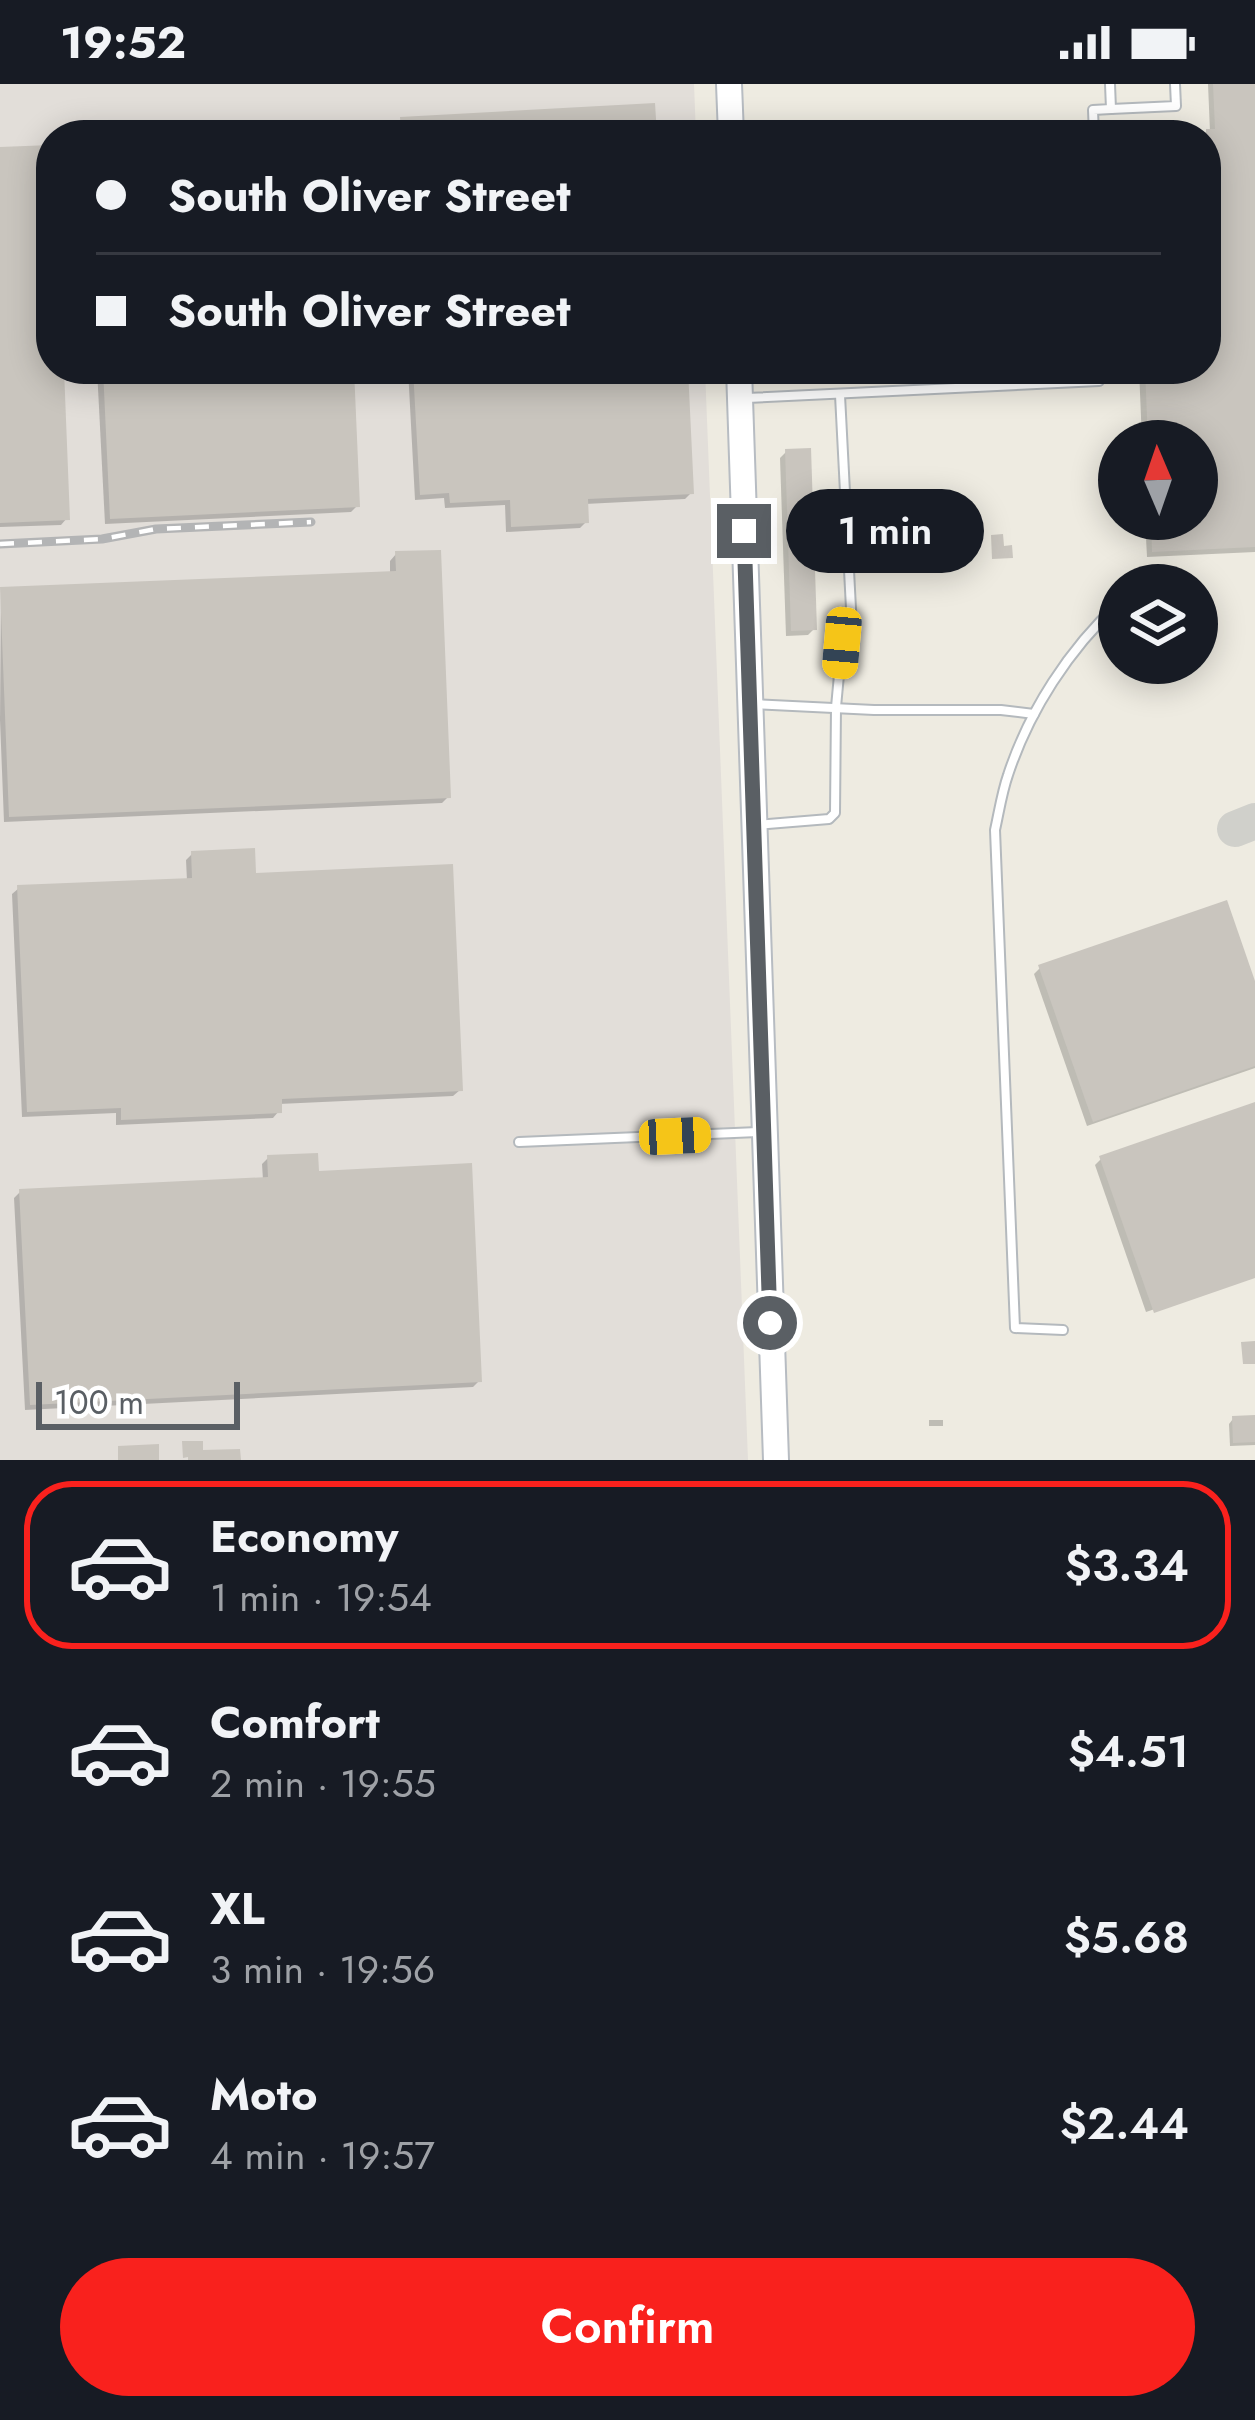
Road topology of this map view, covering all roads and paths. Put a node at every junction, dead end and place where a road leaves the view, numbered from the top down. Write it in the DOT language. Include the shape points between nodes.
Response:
graph roads {
  1 [pos="729,84"];
  2 [pos="1110,84"];
  3 [pos="1175,84"];
  4 [pos="1111,109"];
  5 [pos="730,120"];
  6 [pos="1093,120"];
  7 [pos="740,384"];
  8 [pos="1044,384"];
  9 [pos="841,395"];
  10 [pos="740,398"];
  11 [pos="1098,622"];
  12 [pos="750,704"];
  13 [pos="836,707"];
  14 [pos="1034,714"];
  15 [pos="754,825"];
  16 [pos="764,1132"];
  17 [pos="519,1142"];
  18 [pos="1063,1330"];
  19 [pos="776,1460"];
  1 -- 5 [label="main road"];
  2 -- 4 [label="lane"];
  3 -- 4 [label="lane" via="1176,106"];
  4 -- 6 [label="lane" via="1093,110"];
  7 -- 10 [label="main road"];
  8 -- 9 [label="lane"];
  9 -- 10 [label="lane"];
  9 -- 13 [label="lane" via="852,628 842,643"];
  10 -- 12 [label="main road"];
  11 -- 14 [label="lane"];
  12 -- 13 [label="lane"];
  12 -- 15 [label="main road"];
  13 -- 14 [label="lane"];
  13 -- 15 [label="lane" via="835,813"];
  14 -- 18 [label="lane" via="995,830 1016,1328"];
  15 -- 16 [label="main road"];
  16 -- 17 [label="lane"];
  16 -- 19 [label="main road"];
}
